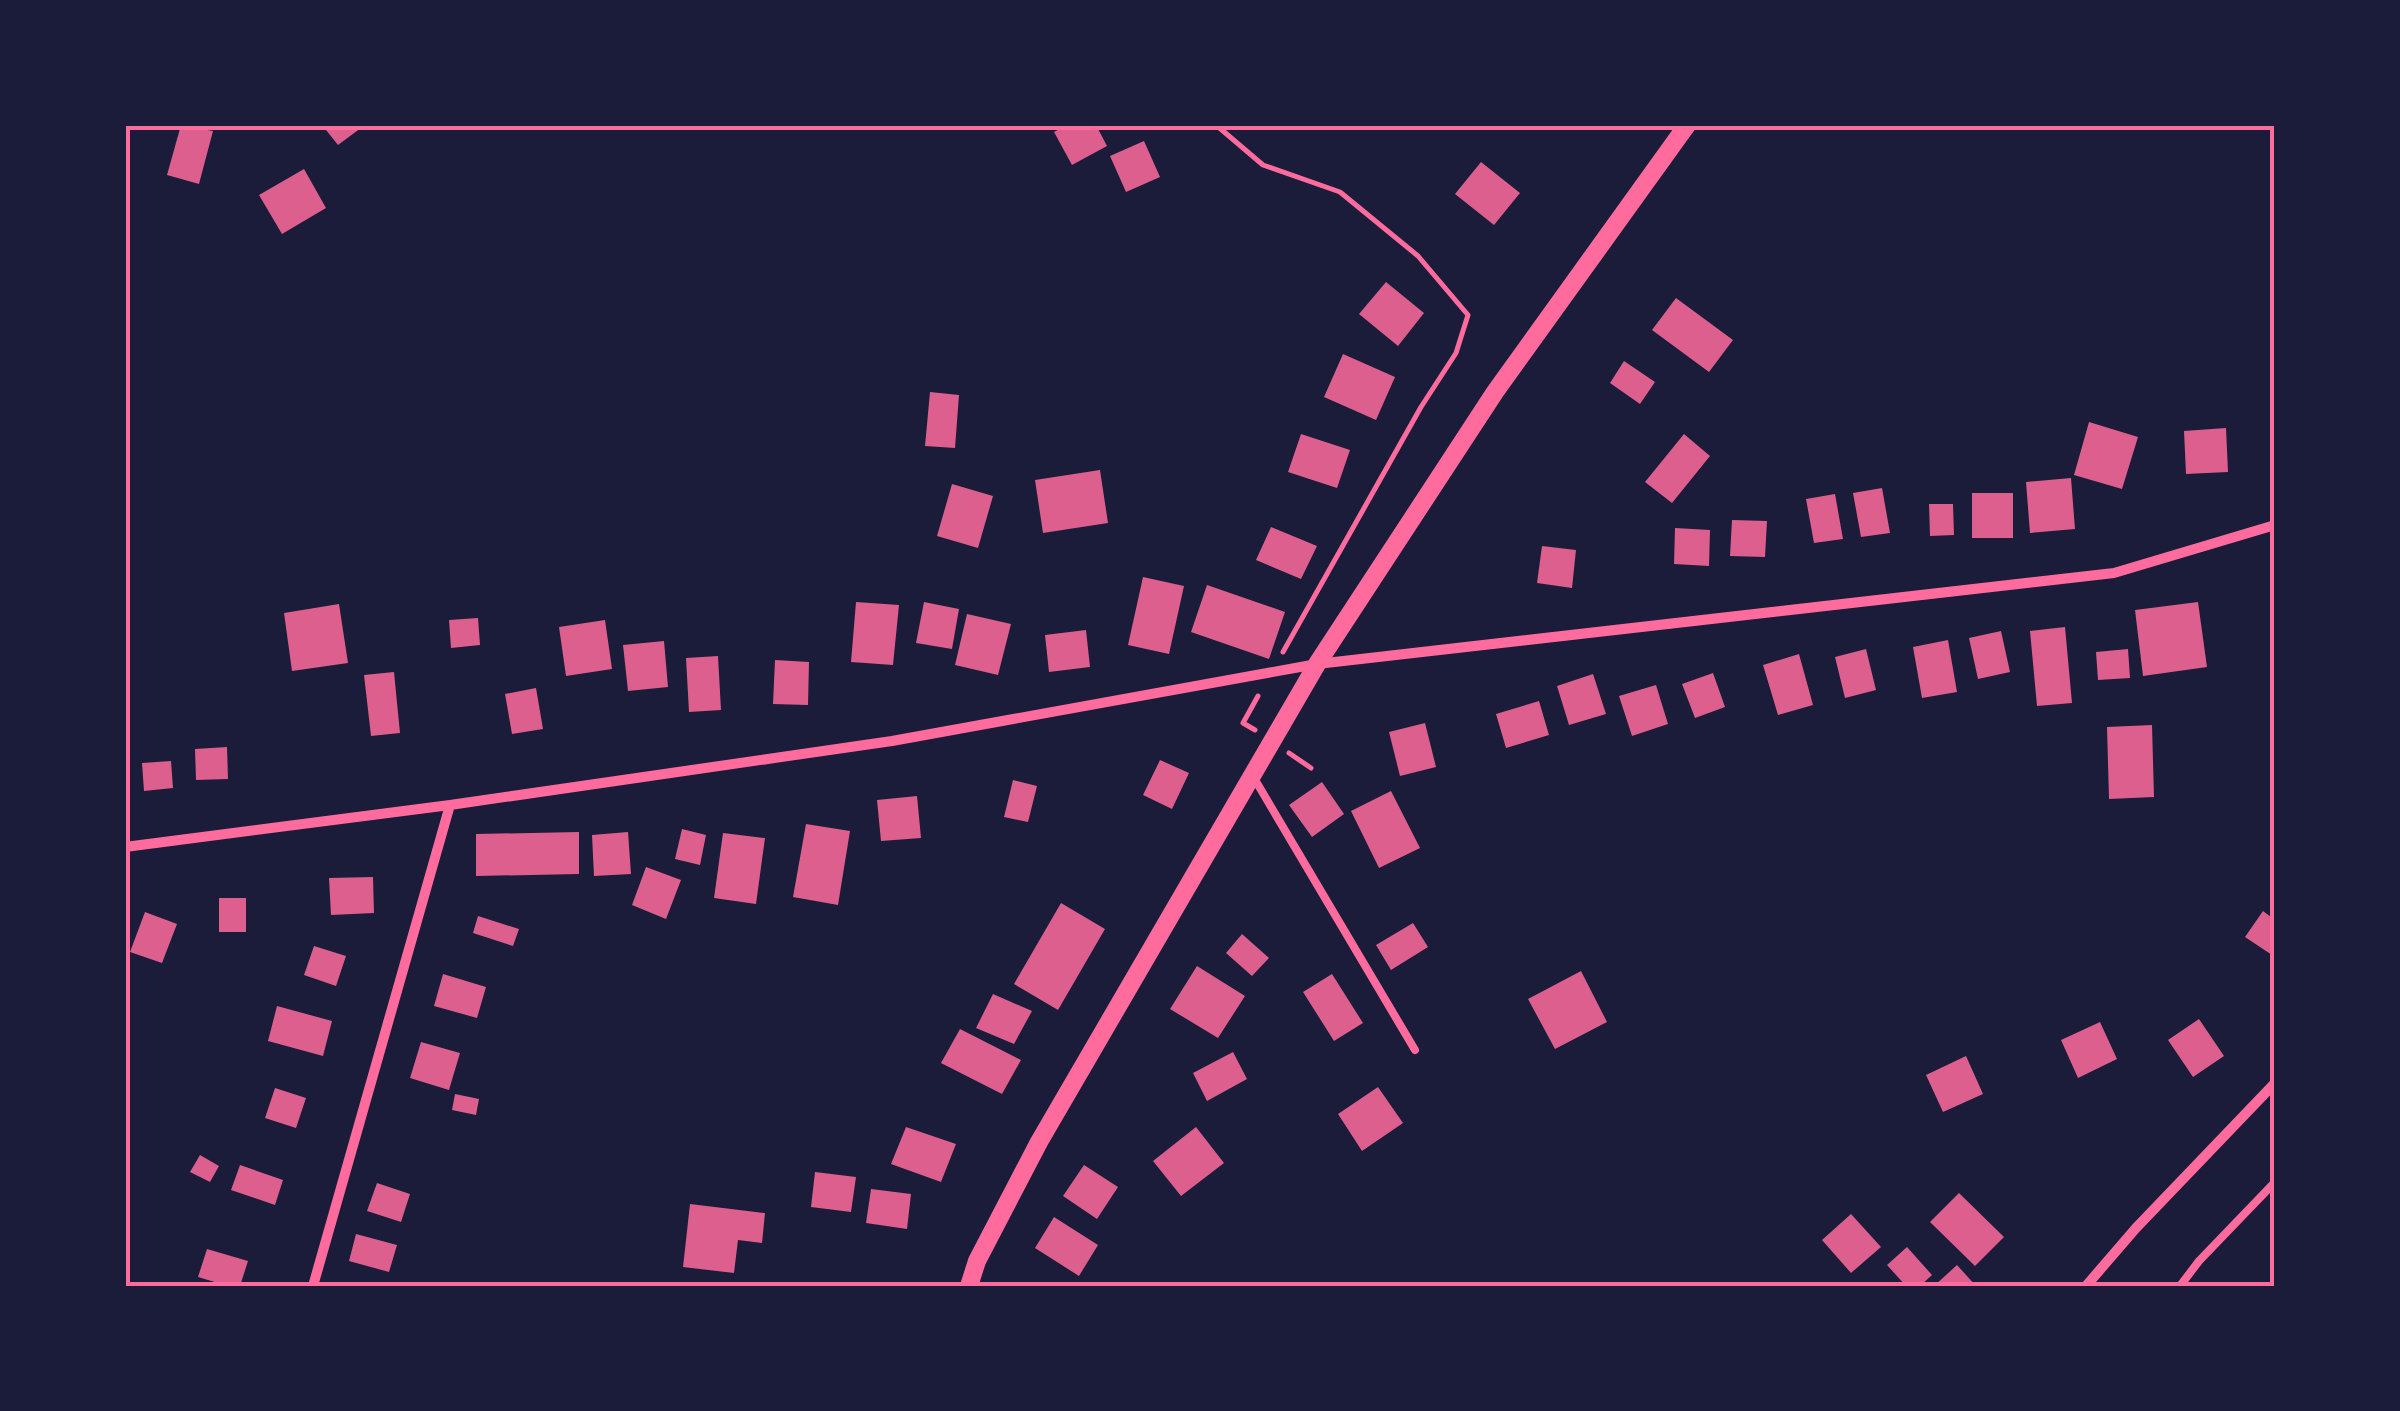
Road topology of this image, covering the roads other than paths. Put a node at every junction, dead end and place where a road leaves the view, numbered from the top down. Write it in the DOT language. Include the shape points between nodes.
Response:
graph roads {
  1 [pos="1687,125"];
  2 [pos="2275,525"];
  3 [pos="1317,664"];
  4 [pos="1252,774"];
  5 [pos="450,805"];
  6 [pos="125,848"];
  7 [pos="1415,1050"];
  8 [pos="2275,1082"];
  9 [pos="2275,1182"];
  10 [pos="314,1286"];
  11 [pos="968,1286"];
  12 [pos="2086,1286"];
  13 [pos="2180,1286"];
  1 -- 3 [label="street" via="1495,392"];
  2 -- 3 [label="street" via="2114,573"];
  3 -- 4 [label="street"];
  3 -- 5 [label="street" via="892,741"];
  4 -- 7 [label="lane"];
  4 -- 11 [label="street" via="1039,1142"];
  5 -- 6 [label="street"];
  5 -- 10 [label="street"];
  8 -- 12 [label="street"];
  9 -- 13 [label="lane"];
}
